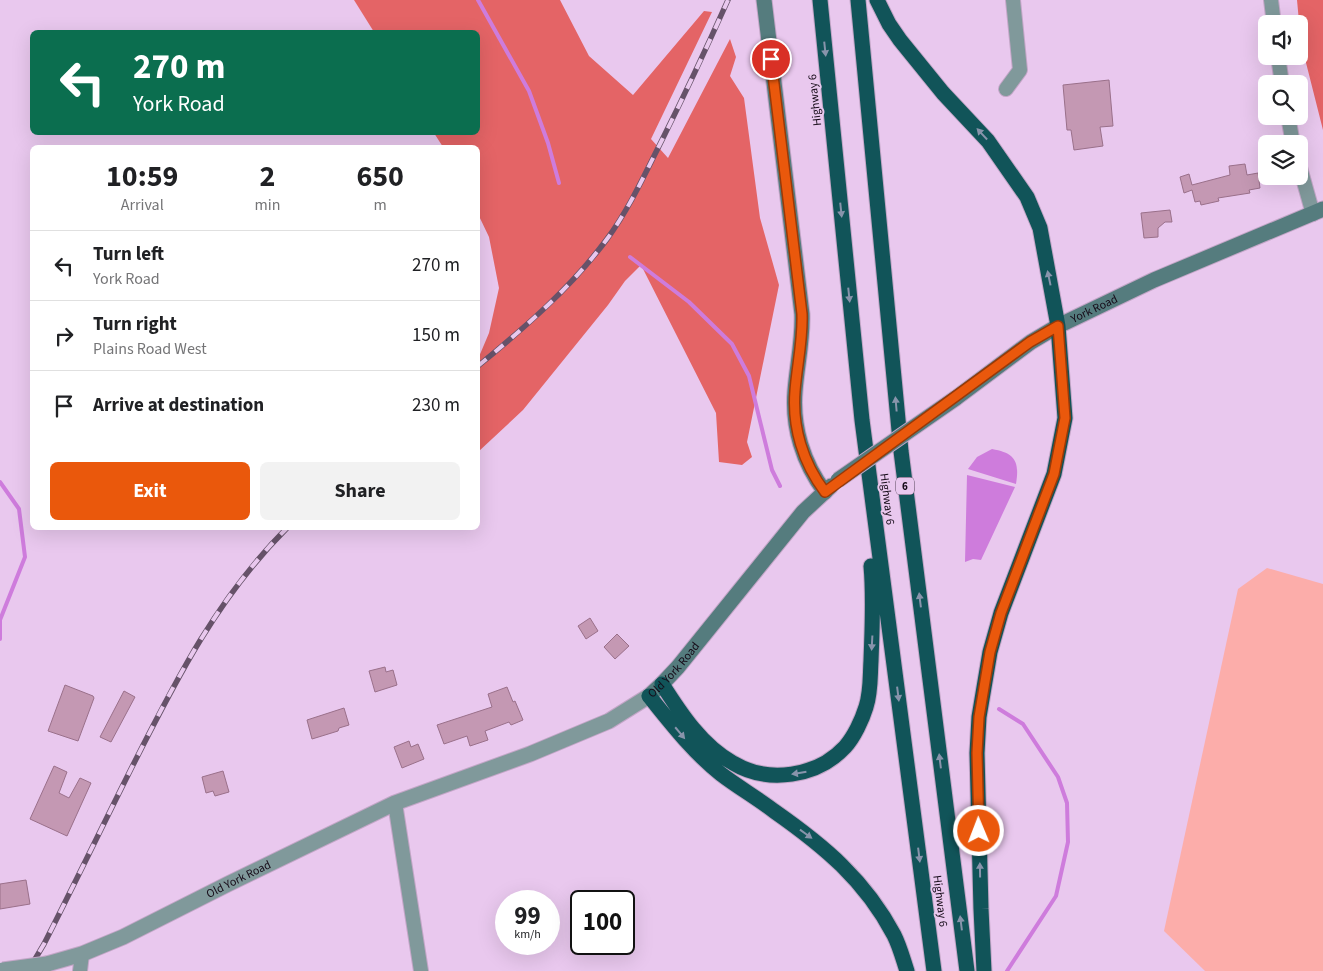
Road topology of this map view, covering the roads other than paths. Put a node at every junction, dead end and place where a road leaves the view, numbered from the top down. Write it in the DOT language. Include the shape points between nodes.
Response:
graph roads {
  1 [pos="764,0"];
  2 [pos="820,0"];
  3 [pos="858,0"];
  4 [pos="877,0"];
  5 [pos="1013,0"];
  6 [pos="1271,0"];
  7 [pos="1273,15"];
  8 [pos="1006,89"];
  9 [pos="1307,185"];
  10 [pos="1318,212"];
  11 [pos="1058,326"];
  12 [pos="862,420"];
  13 [pos="838,480"];
  14 [pos="825,492"];
  15 [pos="662,684"];
  16 [pos="649,696"];
  17 [pos="395,803"];
  18 [pos="82,954"];
  19 [pos="2,970"];
  20 [pos="80,971"];
  21 [pos="421,971"];
  22 [pos="908,971"];
  23 [pos="934,971"];
  24 [pos="967,971"];
  25 [pos="984,971"];
  1 -- 14 [label="main road" via="802,314 795,420 808,466"];
  2 -- 12 [label="highway, Highway 6, one-way"];
  24 -- 3 [label="highway, Highway 6 / 6, one-way" via="901,451"];
  11 -- 4 [label="highway, one-way" via="1040,228 1027,197 988,141 900,40"];
  5 -- 8 [label="street" via="1020,70"];
  6 -- 7 [label="street"];
  9 -- 10 [label="street"];
  10 -- 11 [label="main road, York Road" via="1154,280"];
  11 -- 13 [label="main road, York Road, bridge" via="1030,342"];
  25 -- 11 [label="highway, one-way" via="977,753 979,717 990,652 1001,613 1054,474 1065,418"];
  12 -- 15 [label="highway, one-way" via="874,598 872,644 866,706 845,747 808,772 751,772 727,760 702,739"];
  12 -- 23 [label="highway, Highway 6, one-way"];
  13 -- 14 [label="main road, Old York Road"];
  14 -- 15 [label="main road, Old York Road" via="803,512"];
  15 -- 16 [label="main road, Old York Road"];
  16 -- 17 [label="street, Old York Road" via="609,721 530,754"];
  16 -- 22 [label="highway, one-way" via="693,749 720,774 818,842 844,865 880,910"];
  17 -- 18 [label="street, Old York Road" via="123,938"];
  17 -- 21 [label="street"];
  18 -- 19 [label="street, Old York Road, bridge" via="47,964"];
  18 -- 20 [label="street"];
}
